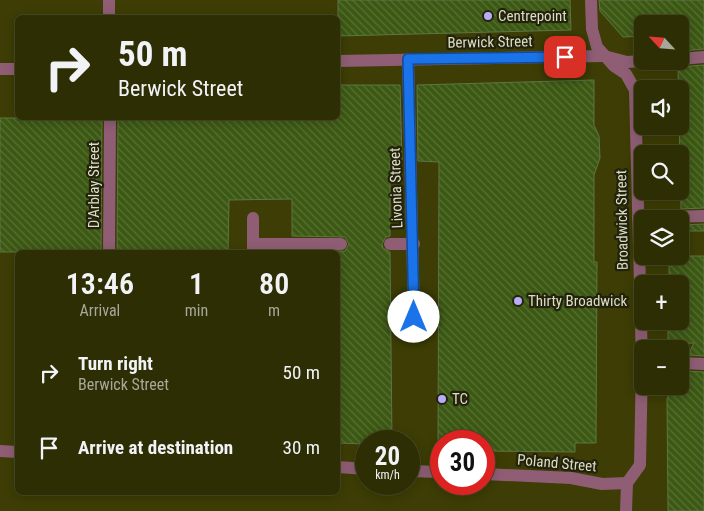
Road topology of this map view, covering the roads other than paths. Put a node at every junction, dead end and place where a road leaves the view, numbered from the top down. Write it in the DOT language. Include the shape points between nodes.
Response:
graph roads {
  1 [pos="109,0"];
  2 [pos="591,0"];
  3 [pos="109,15"];
  4 [pos="604,56"];
  5 [pos="704,57"];
  6 [pos="689,58"];
  7 [pos="408,59"];
  8 [pos="340,61"];
  9 [pos="634,62"];
  10 [pos="0,69"];
  11 [pos="15,69"];
  12 [pos="110,120"];
  13 [pos="638,210"];
  14 [pos="689,216"];
  15 [pos="704,216"];
  16 [pos="253,218"];
  17 [pos="341,244"];
  18 [pos="390,244"];
  19 [pos="414,244"];
  20 [pos="253,248"];
  21 [pos="110,250"];
  22 [pos="639,265"];
  23 [pos="414,317"];
  24 [pos="641,340"];
  25 [pos="689,364"];
  26 [pos="704,364"];
  27 [pos="641,395"];
  28 [pos="0,451"];
  29 [pos="15,452"];
  30 [pos="340,467"];
  31 [pos="355,468"];
  32 [pos="495,475"];
  33 [pos="627,483"];
  34 [pos="626,511"];
  1 -- 3 [label="street"];
  2 -- 4 [label="street, Broadwick Street" via="592,29 597,47"];
  4 -- 7 [label="street, Berwick Street"];
  4 -- 9 [label="street, Berwick Street"];
  4 -- 13 [label="street, Broadwick Street" via="626,74 635,90"];
  5 -- 6 [label="street"];
  7 -- 8 [label="street, Berwick Street"];
  7 -- 19 [label="street, Livonia Street"];
  10 -- 11 [label="street"];
  12 -- 21 [label="street, D'Arblay Street"];
  14 -- 15 [label="street"];
  16 -- 20 [label="street"];
  17 -- 20 [label="street"];
  18 -- 19 [label="street"];
  19 -- 23 [label="street, Livonia Street"];
  22 -- 24 [label="street, Broadwick Street"];
  25 -- 26 [label="street"];
  27 -- 33 [label="street, Broadwick Street" via="640,465"];
  28 -- 29 [label="street"];
  30 -- 31 [label="street"];
  32 -- 33 [label="street, Poland Street" via="571,478 602,484"];
  33 -- 34 [label="street"];
}
